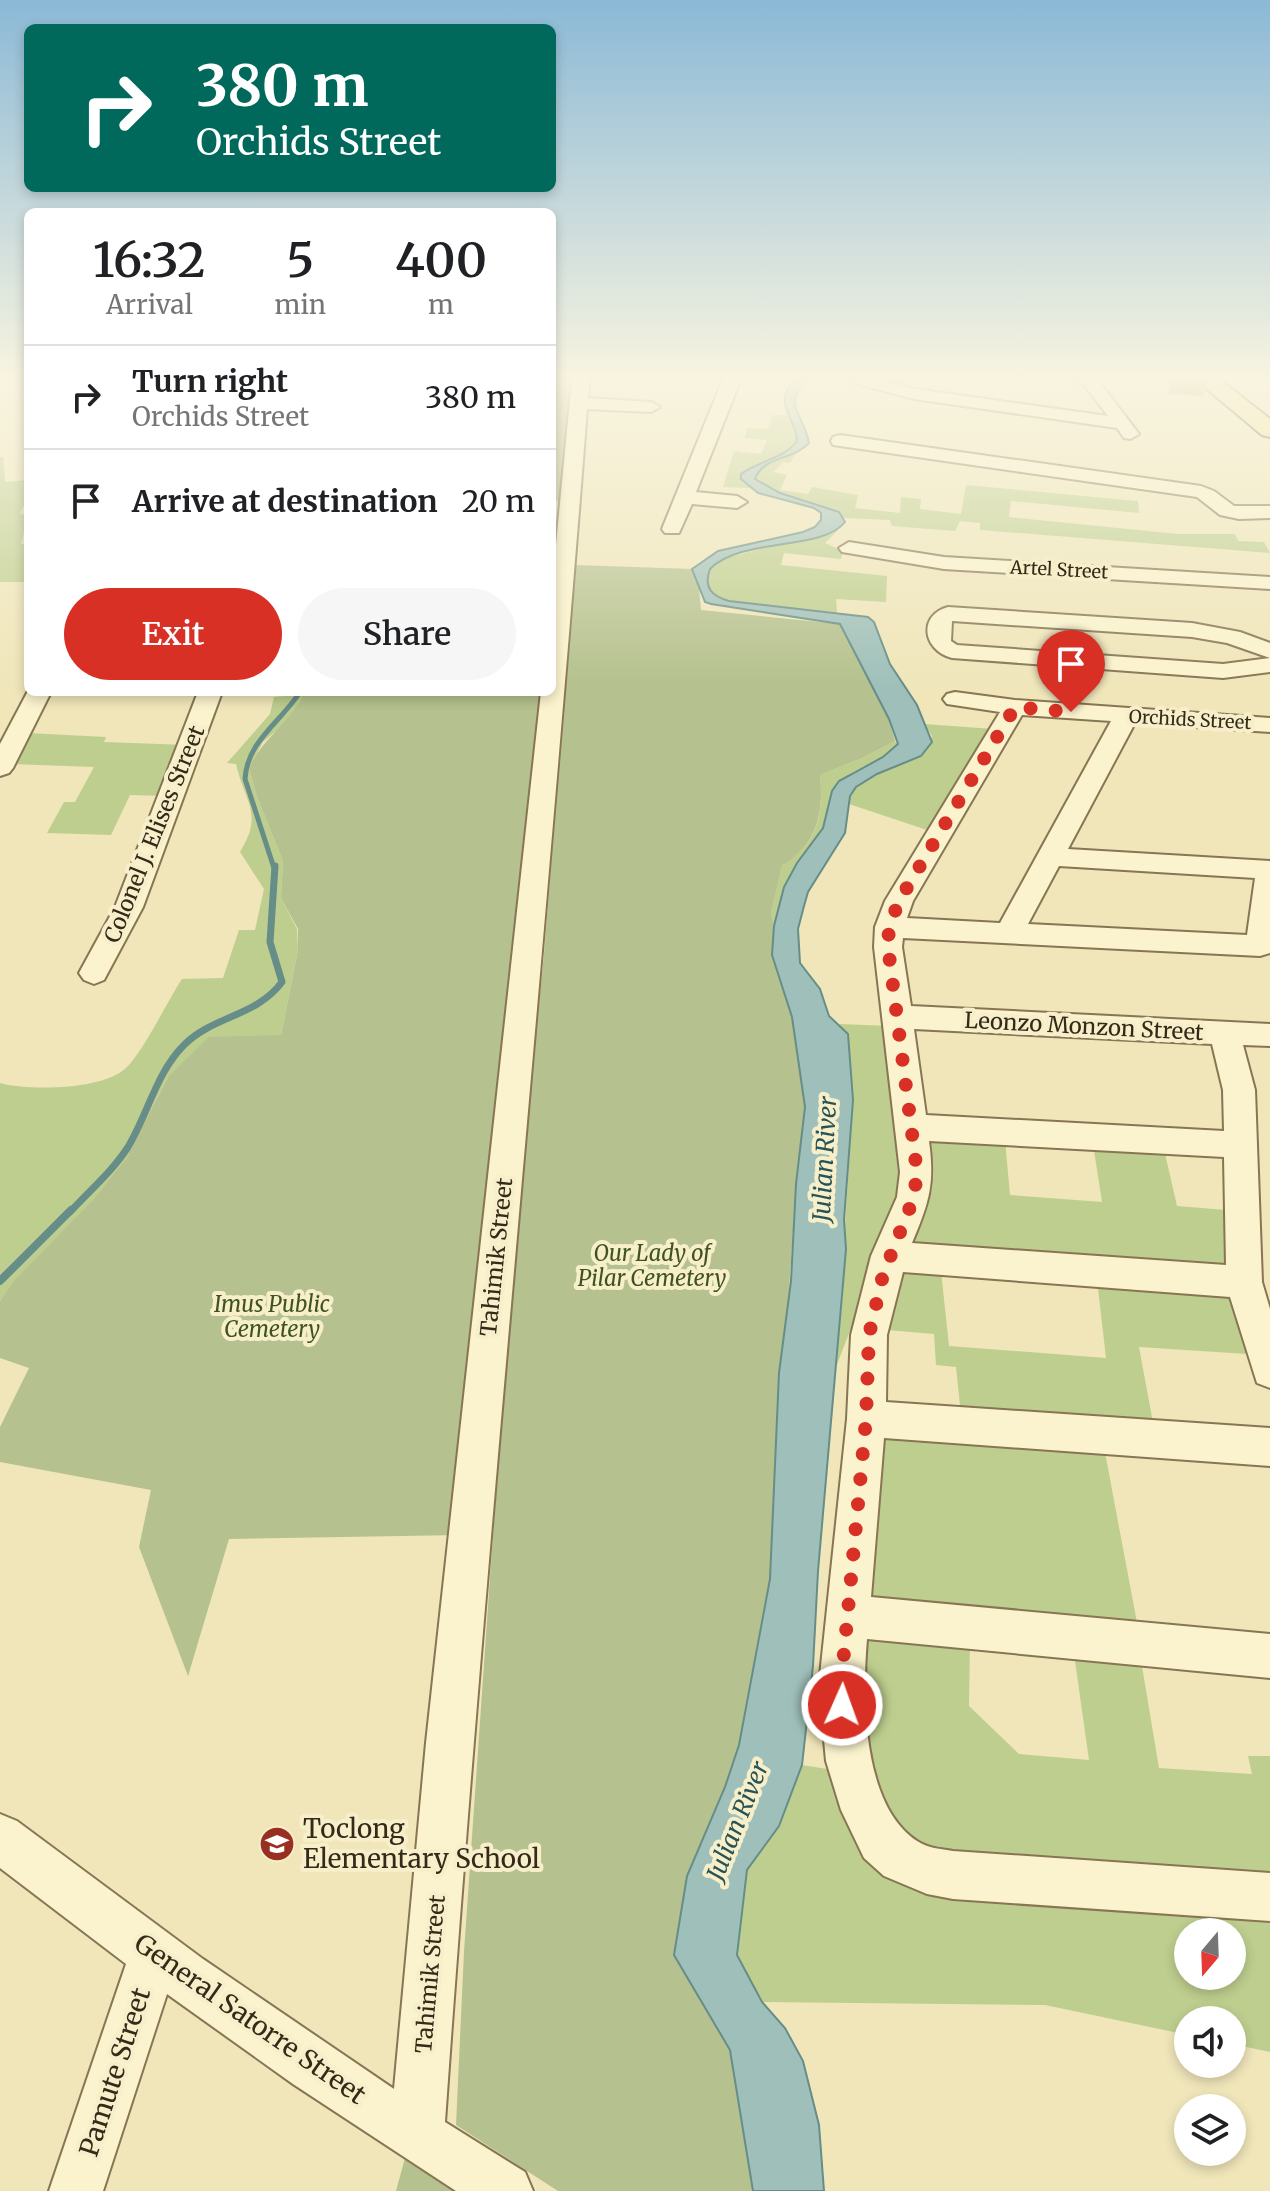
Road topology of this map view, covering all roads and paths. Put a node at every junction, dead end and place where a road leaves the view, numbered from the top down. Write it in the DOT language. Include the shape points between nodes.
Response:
graph roads {
  1 [pos="573,481"];
  2 [pos="690,481"];
  3 [pos="1125,481"];
  4 [pos="684,497"];
  5 [pos="737,502"];
  6 [pos="1270,512"];
  7 [pos="672,529"];
  8 [pos="849,548"];
  9 [pos="1270,583"];
  10 [pos="1270,651"];
  11 [pos="556,665"];
  12 [pos="1270,665"];
  13 [pos="37,696"];
  14 [pos="208,696"];
  15 [pos="553,696"];
  16 [pos="955,699"];
  17 [pos="1015,707"];
  18 [pos="1126,716"];
  19 [pos="1270,725"];
  20 [pos="0,768"];
  21 [pos="1051,857"];
  22 [pos="1270,870"];
  23 [pos="889,927"];
  24 [pos="1010,931"];
  25 [pos="1265,946"];
  26 [pos="94,973"];
  27 [pos="898,1017"];
  28 [pos="1225,1033"];
  29 [pos="1270,1035"];
  30 [pos="911,1127"];
  31 [pos="1240,1145"];
  32 [pos="889,1256"];
  33 [pos="1244,1282"];
  34 [pos="1270,1371"];
  35 [pos="866,1419"];
  36 [pos="1270,1447"];
  37 [pos="850,1616"];
  38 [pos="1270,1656"];
  39 [pos="0,1838"];
  40 [pos="1270,1897"];
  41 [pos="155,1952"];
  42 [pos="417,2135"];
  43 [pos="76,2191"];
  44 [pos="506,2191"];
  1 -- 11 [label="street, Tahimik Street"];
  2 -- 4 [label="street"];
  3 -- 6 [label="street" via="1201,492 1231,512"];
  4 -- 5 [label="street"];
  4 -- 7 [label="street"];
  8 -- 9 [label="street, Artel Street" via="958,565"];
  10 -- 12 [label="street" via="1192,630 948,614 941,618 940,644 952,651 1223,671"];
  13 -- 20 [label="street"];
  14 -- 26 [label="street, Colonel J. Elises Street" via="129,907"];
  15 -- 42 [label="street, Tahimik Street" via="489,1325"];
  16 -- 17 [label="street, Orchids Street"];
  17 -- 18 [label="street, Orchids Street"];
  17 -- 23 [label="street" via="899,901"];
  18 -- 19 [label="street, Orchids Street"];
  18 -- 21 [label="street"];
  21 -- 22 [label="street"];
  21 -- 24 [label="street"];
  22 -- 25 [label="street"];
  23 -- 24 [label="street"];
  23 -- 27 [label="street"];
  24 -- 25 [label="street"];
  27 -- 28 [label="street, Leonzo Monzon Street"];
  27 -- 30 [label="street"];
  28 -- 29 [label="street, Leonzo Monzon Street"];
  28 -- 31 [label="street" via="1239,1090"];
  30 -- 31 [label="street"];
  30 -- 32 [label="street" via="917,1172 914,1197"];
  31 -- 33 [label="street"];
  32 -- 33 [label="street"];
  32 -- 35 [label="street" via="869,1335"];
  33 -- 34 [label="street"];
  35 -- 36 [label="street"];
  35 -- 37 [label="street"];
  37 -- 38 [label="street"];
  37 -- 40 [label="street" via="841,1685 849,1761 864,1810 881,1841 901,1859 953,1875"];
  39 -- 41 [label="street, General Satorre Street"];
  41 -- 42 [label="street, General Satorre Street"];
  41 -- 43 [label="street, Pamute Street"];
  42 -- 44 [label="street, General Satorre Street"];
}
